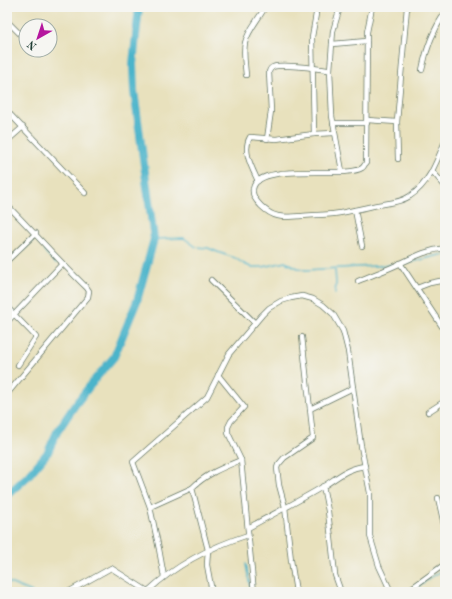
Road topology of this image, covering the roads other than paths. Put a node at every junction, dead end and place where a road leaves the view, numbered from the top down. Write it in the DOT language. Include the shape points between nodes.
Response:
graph roads {
  1 [pos="265,7"];
  2 [pos="340,7"];
  3 [pos="372,7"];
  4 [pos="407,7"];
  5 [pos="445,13"];
  6 [pos="316,14"];
  7 [pos="7,21"];
  8 [pos="18,32"];
  9 [pos="367,41"];
  10 [pos="332,44"];
  11 [pos="312,68"];
  12 [pos="330,70"];
  13 [pos="422,70"];
  14 [pos="246,74"];
  15 [pos="7,111"];
  16 [pos="367,122"];
  17 [pos="397,122"];
  18 [pos="333,123"];
  19 [pos="23,127"];
  20 [pos="334,133"];
  21 [pos="314,134"];
  22 [pos="267,139"];
  23 [pos="7,141"];
  24 [pos="445,141"];
  25 [pos="398,159"];
  26 [pos="342,171"];
  27 [pos="433,172"];
  28 [pos="258,181"];
  29 [pos="445,186"];
  30 [pos="85,193"];
  31 [pos="7,205"];
  32 [pos="355,210"];
  33 [pos="36,233"];
  34 [pos="362,246"];
  35 [pos="445,248"];
  36 [pos="7,261"];
  37 [pos="400,263"];
  38 [pos="62,264"];
  39 [pos="211,280"];
  40 [pos="445,280"];
  41 [pos="358,281"];
  42 [pos="417,288"];
  43 [pos="7,307"];
  44 [pos="14,314"];
  45 [pos="445,320"];
  46 [pos="7,322"];
  47 [pos="255,323"];
  48 [pos="440,323"];
  49 [pos="445,330"];
  50 [pos="302,337"];
  51 [pos="18,365"];
  52 [pos="218,375"];
  53 [pos="353,388"];
  54 [pos="7,394"];
  55 [pos="445,401"];
  56 [pos="310,409"];
  57 [pos="428,412"];
  58 [pos="241,460"];
  59 [pos="365,466"];
  60 [pos="323,486"];
  61 [pos="192,488"];
  62 [pos="438,498"];
  63 [pos="150,507"];
  64 [pos="285,507"];
  65 [pos="248,528"];
  66 [pos="445,529"];
  67 [pos="248,535"];
  68 [pos="208,550"];
  69 [pos="445,564"];
  70 [pos="164,577"];
  71 [pos="68,592"];
  72 [pos="148,592"];
  73 [pos="212,592"];
  74 [pos="254,592"];
  75 [pos="296,592"];
  76 [pos="341,592"];
  77 [pos="391,592"];
  78 [pos="406,592"];
  1 -- 14 [label="street" via="245,44"];
  2 -- 10 [label="street" via="333,27"];
  3 -- 9 [label="street"];
  4 -- 17 [label="street"];
  5 -- 13 [label="street" via="426,50"];
  6 -- 11 [label="street" via="312,31"];
  7 -- 8 [label="street"];
  9 -- 10 [label="street"];
  9 -- 16 [label="street"];
  10 -- 12 [label="street"];
  11 -- 12 [label="street"];
  11 -- 21 [label="street"];
  11 -- 22 [label="street" via="282,66 273,67 269,72 271,111"];
  12 -- 18 [label="street"];
  15 -- 19 [label="street"];
  16 -- 17 [label="street"];
  16 -- 18 [label="street"];
  16 -- 26 [label="street" via="366,163 361,169"];
  17 -- 25 [label="street"];
  18 -- 20 [label="street"];
  19 -- 23 [label="street"];
  19 -- 30 [label="street"];
  20 -- 21 [label="street"];
  20 -- 26 [label="street"];
  21 -- 22 [label="street"];
  22 -- 28 [label="street" via="248,139 248,160"];
  24 -- 27 [label="street"];
  26 -- 28 [label="street" via="277,174"];
  27 -- 29 [label="street"];
  27 -- 32 [label="street" via="408,198"];
  28 -- 32 [label="street" via="252,190 254,197 268,212 276,216 332,214"];
  31 -- 33 [label="street"];
  32 -- 34 [label="street"];
  33 -- 36 [label="street"];
  33 -- 38 [label="street"];
  35 -- 37 [label="street" via="424,252"];
  37 -- 41 [label="street"];
  37 -- 42 [label="street"];
  38 -- 44 [label="street"];
  38 -- 54 [label="street" via="87,288 88,297"];
  39 -- 47 [label="street"];
  40 -- 42 [label="street"];
  42 -- 48 [label="street"];
  43 -- 44 [label="street"];
  44 -- 46 [label="street"];
  44 -- 51 [label="street" via="36,337"];
  45 -- 48 [label="street"];
  47 -- 52 [label="street" via="229,354"];
  47 -- 53 [label="street" via="269,308 291,298 302,296 323,305 333,314 343,332"];
  48 -- 49 [label="street"];
  50 -- 56 [label="street"];
  52 -- 58 [label="street" via="244,407 228,427 228,433"];
  52 -- 63 [label="street" via="204,401 133,462"];
  53 -- 56 [label="street"];
  53 -- 59 [label="street"];
  55 -- 57 [label="street"];
  56 -- 64 [label="street" via="313,438 278,465 279,485"];
  58 -- 61 [label="street" via="216,470"];
  58 -- 65 [label="street"];
  59 -- 60 [label="street" via="348,470"];
  59 -- 77 [label="street" via="370,493 370,536 379,566"];
  60 -- 64 [label="street"];
  60 -- 76 [label="street" via="335,575"];
  61 -- 63 [label="street"];
  61 -- 68 [label="street"];
  62 -- 66 [label="street"];
  63 -- 70 [label="street"];
  64 -- 65 [label="street"];
  64 -- 75 [label="street"];
  65 -- 67 [label="street"];
  67 -- 68 [label="street"];
  67 -- 74 [label="street"];
  68 -- 70 [label="street"];
  68 -- 73 [label="street" via="207,565"];
  69 -- 78 [label="street"];
  70 -- 72 [label="street"];
  71 -- 72 [label="street" via="111,568"];
}
